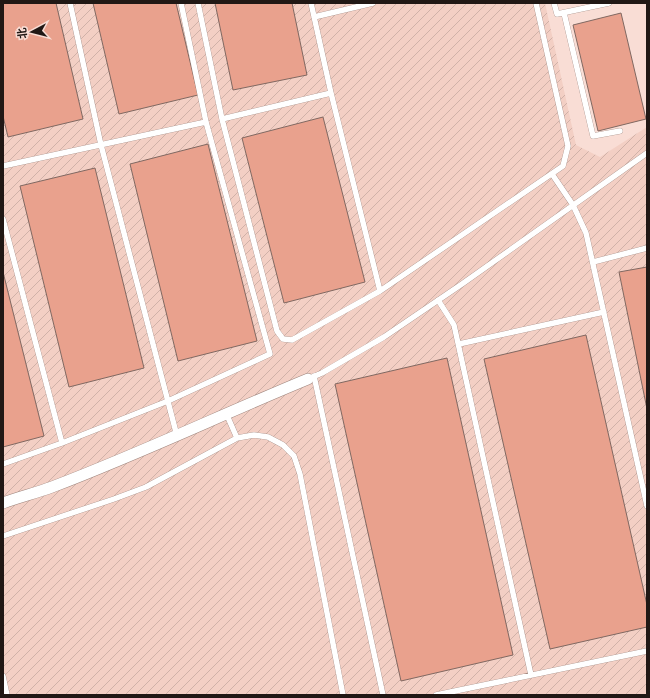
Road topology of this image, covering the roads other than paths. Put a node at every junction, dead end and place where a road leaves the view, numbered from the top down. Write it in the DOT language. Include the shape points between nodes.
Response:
graph roads {
  1 [pos="70,3"];
  2 [pos="181,3"];
  3 [pos="198,3"];
  4 [pos="311,3"];
  5 [pos="373,3"];
  6 [pos="536,3"];
  7 [pos="554,3"];
  8 [pos="607,3"];
  9 [pos="564,12"];
  10 [pos="314,17"];
  11 [pos="331,93"];
  12 [pos="222,119"];
  13 [pos="206,122"];
  14 [pos="620,131"];
  15 [pos="101,145"];
  16 [pos="647,152"];
  17 [pos="3,166"];
  18 [pos="552,174"];
  19 [pos="573,205"];
  20 [pos="3,219"];
  21 [pos="647,248"];
  22 [pos="593,262"];
  23 [pos="380,291"];
  24 [pos="438,300"];
  25 [pos="604,312"];
  26 [pos="458,344"];
  27 [pos="311,378"];
  28 [pos="168,401"];
  29 [pos="226,413"];
  30 [pos="177,436"];
  31 [pos="237,438"];
  32 [pos="62,443"];
  33 [pos="3,464"];
  34 [pos="3,503"];
  35 [pos="647,506"];
  36 [pos="3,536"];
  37 [pos="647,651"];
  38 [pos="531,675"];
  39 [pos="3,676"];
  40 [pos="8,695"];
  41 [pos="343,695"];
  42 [pos="382,695"];
  43 [pos="436,695"];
  1 -- 15 [label="lane"];
  2 -- 13 [label="lane"];
  3 -- 12 [label="lane"];
  4 -- 10 [label="lane"];
  5 -- 10 [label="lane"];
  6 -- 18 [label="lane" via="568,146 564,166"];
  7 -- 9 [label="lane" via="557,14"];
  8 -- 9 [label="lane"];
  9 -- 14 [label="lane" via="593,136"];
  10 -- 11 [label="lane"];
  11 -- 12 [label="lane"];
  11 -- 23 [label="lane"];
  12 -- 23 [label="lane" via="277,332 283,339 292,340"];
  13 -- 15 [label="lane"];
  13 -- 28 [label="lane" via="270,354"];
  15 -- 17 [label="lane"];
  15 -- 28 [label="lane"];
  16 -- 19 [label="lane"];
  18 -- 19 [label="lane"];
  18 -- 23 [label="lane"];
  19 -- 22 [label="lane" via="586,233"];
  19 -- 24 [label="lane"];
  20 -- 32 [label="lane"];
  21 -- 22 [label="lane"];
  22 -- 25 [label="lane"];
  24 -- 26 [label="lane" via="454,324"];
  24 -- 27 [label="lane" via="384,337"];
  25 -- 26 [label="lane"];
  25 -- 35 [label="lane"];
  26 -- 38 [label="lane"];
  27 -- 29 [label="street"];
  27 -- 42 [label="lane"];
  28 -- 30 [label="lane"];
  28 -- 32 [label="lane"];
  29 -- 30 [label="street"];
  29 -- 31 [label="lane"];
  30 -- 34 [label="street" via="51,487"];
  31 -- 36 [label="lane" via="146,487"];
  31 -- 41 [label="lane" via="254,435 268,437 283,445 294,456 300,474"];
  32 -- 33 [label="lane"];
  37 -- 38 [label="lane"];
  38 -- 43 [label="lane"];
  39 -- 40 [label="lane"];
}
